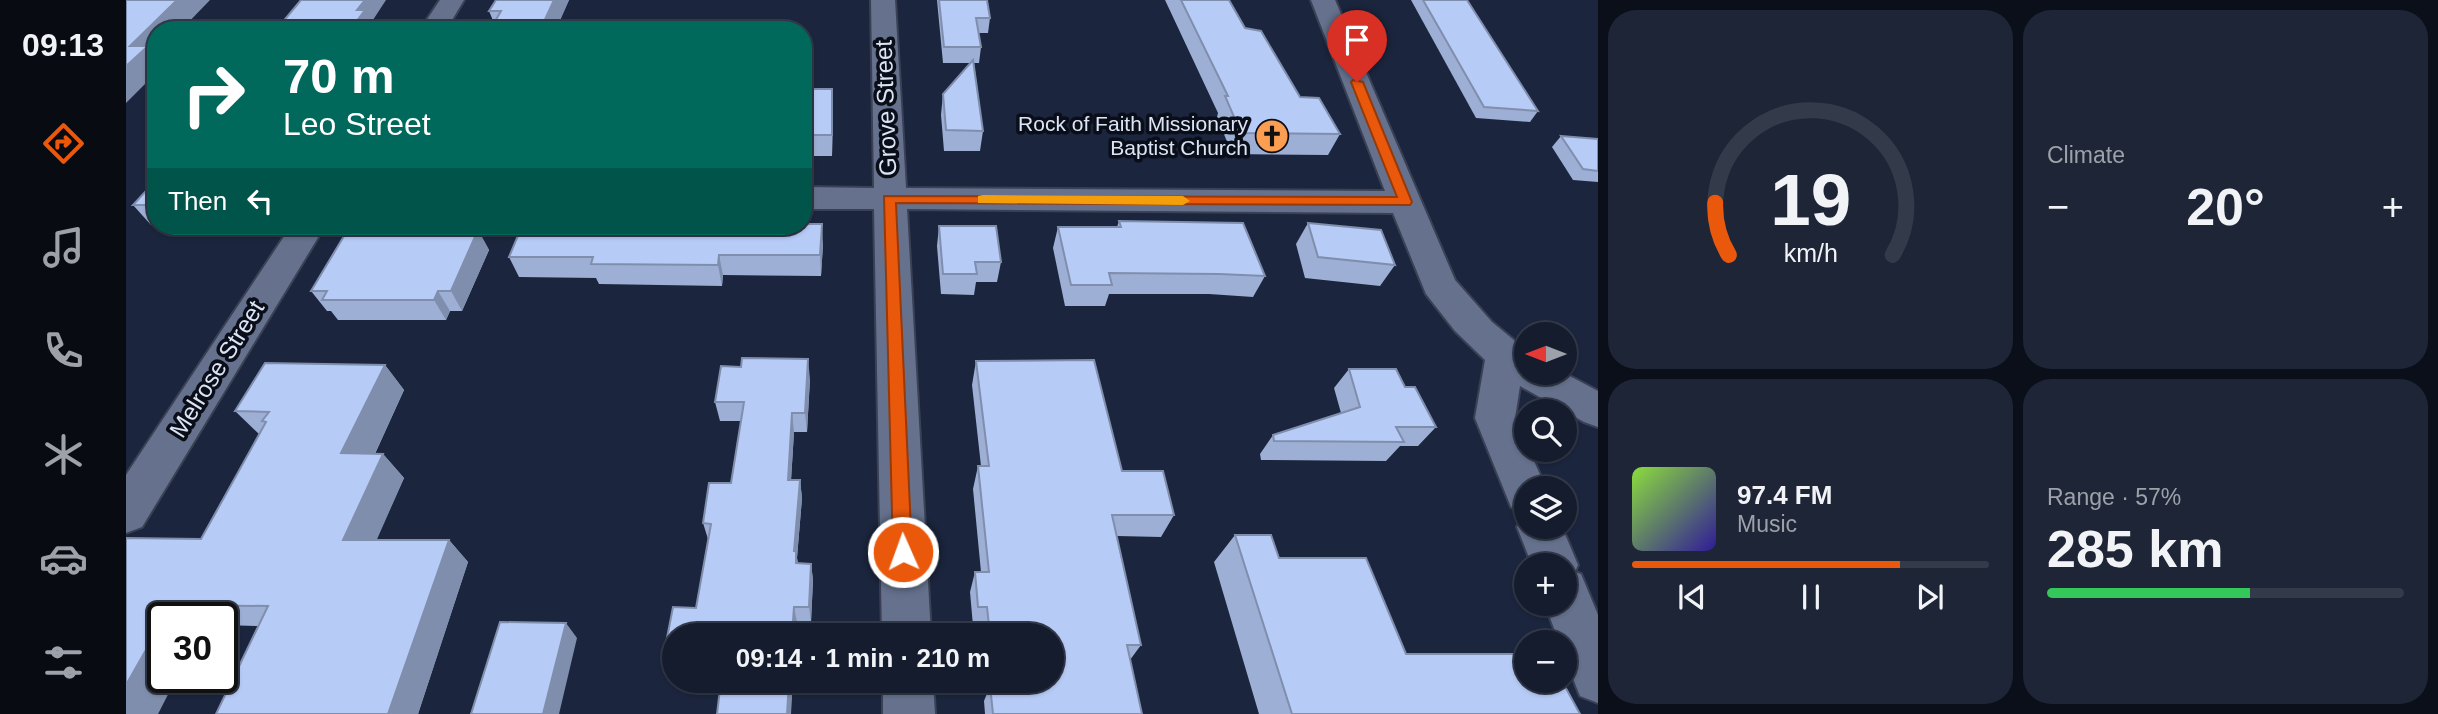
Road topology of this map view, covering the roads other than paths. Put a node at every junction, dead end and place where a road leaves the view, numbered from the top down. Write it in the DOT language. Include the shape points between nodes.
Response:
graph roads {
  1 [pos="452,0"];
  2 [pos="883,0"];
  3 [pos="1323,0"];
  4 [pos="439,21"];
  5 [pos="812,198"];
  6 [pos="889,199"];
  7 [pos="1405,202"];
  8 [pos="303,235"];
  9 [pos="1514,360"];
  10 [pos="1514,380"];
  11 [pos="1554,385"];
  12 [pos="1598,410"];
  13 [pos="1519,476"];
  14 [pos="126,513"];
  15 [pos="1574,616"];
  16 [pos="906,623"];
  17 [pos="1598,678"];
  18 [pos="908,693"];
  19 [pos="909,714"];
  1 -- 4 [label="street"];
  2 -- 6 [label="street, Grove Street"];
  3 -- 7 [label="street"];
  5 -- 6 [label="street"];
  6 -- 7 [label="street"];
  6 -- 16 [label="street, Grove Street"];
  7 -- 9 [label="street" via="1439,285 1466,322"];
  8 -- 14 [label="street, Melrose Street"];
  10 -- 13 [label="street" via="1495,418"];
  11 -- 12 [label="street"];
  15 -- 17 [label="street"];
  18 -- 19 [label="street"];
}
